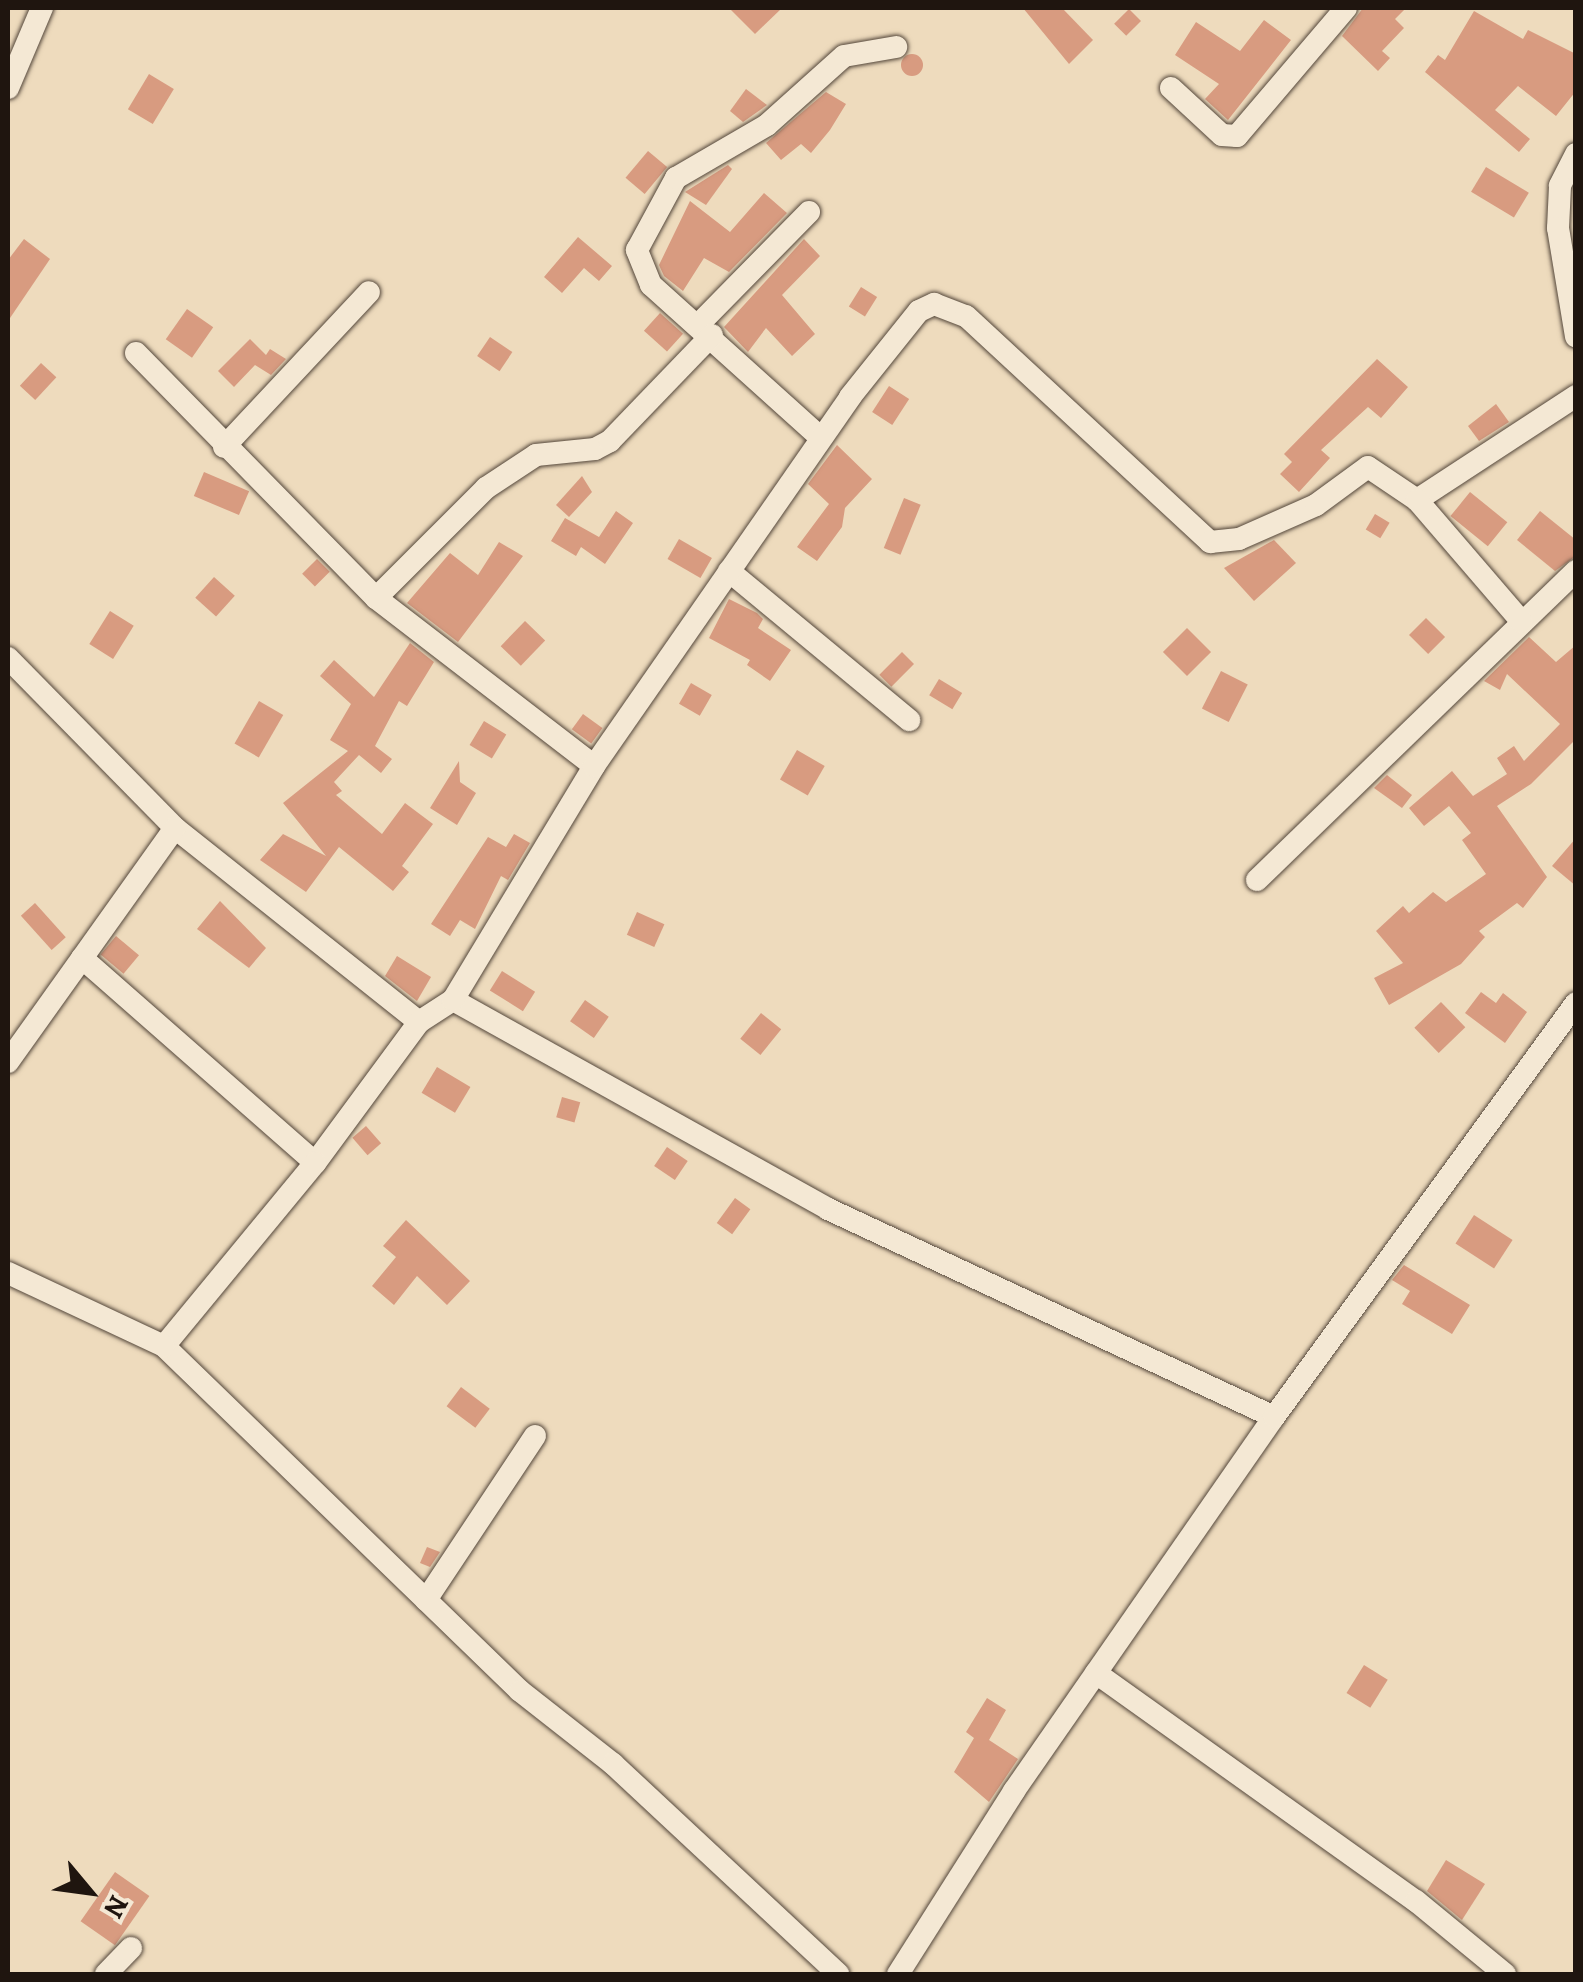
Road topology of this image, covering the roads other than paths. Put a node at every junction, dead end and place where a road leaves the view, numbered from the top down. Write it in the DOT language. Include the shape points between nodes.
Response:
graph roads {
  1 [pos="42,8"];
  2 [pos="1346,8"];
  3 [pos="896,47"];
  4 [pos="8,88"];
  5 [pos="1171,88"];
  6 [pos="1576,154"];
  7 [pos="809,212"];
  8 [pos="370,292"];
  9 [pos="706,329"];
  10 [pos="1576,337"];
  11 [pos="136,354"];
  12 [pos="1576,396"];
  13 [pos="822,438"];
  14 [pos="224,446"];
  15 [pos="1418,500"];
  16 [pos="729,571"];
  17 [pos="1576,572"];
  18 [pos="376,598"];
  19 [pos="1521,621"];
  20 [pos="8,658"];
  21 [pos="909,720"];
  22 [pos="594,766"];
  23 [pos="175,828"];
  24 [pos="1257,880"];
  25 [pos="82,958"];
  26 [pos="453,1000"];
  27 [pos="1576,1003"];
  28 [pos="419,1022"];
  29 [pos="8,1062"];
  30 [pos="315,1164"];
  31 [pos="8,1273"];
  32 [pos="164,1346"];
  33 [pos="1274,1417"];
  34 [pos="535,1436"];
  35 [pos="426,1600"];
  36 [pos="1096,1672"];
  37 [pos="131,1948"];
  38 [pos="106,1974"];
  39 [pos="838,1974"];
  40 [pos="898,1974"];
  41 [pos="1506,1974"];
  1 -- 4 [label="street"];
  2 -- 5 [label="street" via="1236,136 1222,135"];
  3 -- 9 [label="street" via="844,56 767,124 696,162 662,196 636,250 637,264 651,285"];
  6 -- 10 [label="street" via="1560,186 1558,228"];
  7 -- 9 [label="street"];
  8 -- 14 [label="street"];
  9 -- 13 [label="street"];
  9 -- 18 [label="street" via="610,440 595,449 536,455 486,488"];
  11 -- 14 [label="street"];
  12 -- 15 [label="street"];
  13 -- 15 [label="street" via="918,311 934,304 966,316 1210,542 1239,539 1316,504 1368,467"];
  13 -- 16 [label="street"];
  14 -- 18 [label="street"];
  15 -- 19 [label="street"];
  16 -- 21 [label="street"];
  16 -- 22 [label="street"];
  17 -- 19 [label="street"];
  18 -- 22 [label="street"];
  19 -- 24 [label="street"];
  20 -- 23 [label="street"];
  22 -- 26 [label="street"];
  23 -- 25 [label="street"];
  23 -- 28 [label="street"];
  25 -- 29 [label="street"];
  25 -- 30 [label="street"];
  26 -- 28 [label="street"];
  26 -- 33 [label="street" via="828,1209"];
  27 -- 33 [label="street"];
  28 -- 30 [label="street"];
  30 -- 32 [label="street"];
  31 -- 32 [label="street"];
  32 -- 35 [label="street"];
  33 -- 36 [label="street"];
  34 -- 35 [label="street"];
  35 -- 39 [label="street"];
  36 -- 40 [label="street"];
  36 -- 41 [label="street" via="1416,1901"];
  37 -- 38 [label="street"];
}
